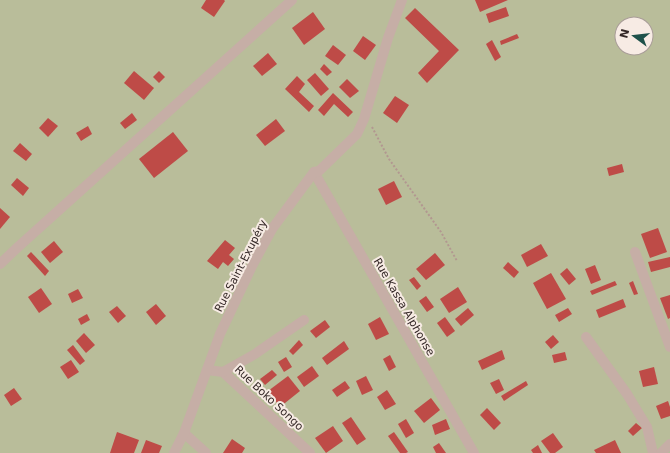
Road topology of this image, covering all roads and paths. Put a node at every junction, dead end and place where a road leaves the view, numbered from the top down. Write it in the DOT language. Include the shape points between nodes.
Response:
graph roads {
  1 [pos="292,0"];
  2 [pos="402,0"];
  3 [pos="364,119"];
  4 [pos="314,172"];
  5 [pos="636,252"];
  6 [pos="457,261"];
  7 [pos="0,264"];
  8 [pos="304,320"];
  9 [pos="586,337"];
  10 [pos="670,347"];
  11 [pos="207,370"];
  12 [pos="223,372"];
  13 [pos="184,433"];
  14 [pos="670,444"];
  15 [pos="174,453"];
  16 [pos="206,453"];
  17 [pos="310,453"];
  18 [pos="474,453"];
  19 [pos="653,453"];
  20 [pos="661,453"];
  1 -- 7 [label="street"];
  2 -- 3 [label="street, Rue Saint-Exupéry"];
  3 -- 4 [label="street, Rue Saint-Exupéry" via="357,134 319,171"];
  3 -- 6 [label="path" via="374,128 389,159 441,232"];
  4 -- 11 [label="street, Rue Saint-Exupéry" via="272,229 252,266 220,334"];
  4 -- 18 [label="street, Rue Kassa Alphonse"];
  5 -- 10 [label="street"];
  8 -- 12 [label="street" via="260,351"];
  9 -- 19 [label="street" via="647,427"];
  11 -- 12 [label="street, Rue Boko Songo"];
  11 -- 13 [label="street, Rue Saint-Exupéry"];
  12 -- 17 [label="street, Rue Boko Songo"];
  13 -- 15 [label="street, Rue Saint-Exupéry"];
  13 -- 16 [label="street"];
  14 -- 20 [label="street"];
}
